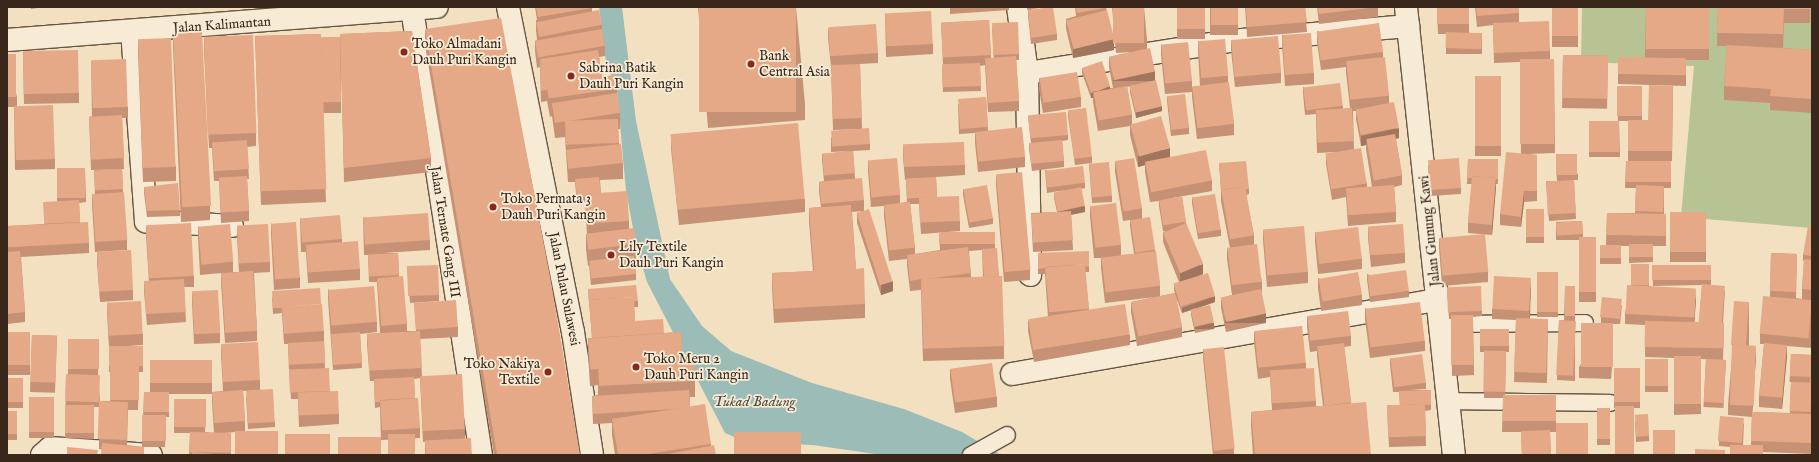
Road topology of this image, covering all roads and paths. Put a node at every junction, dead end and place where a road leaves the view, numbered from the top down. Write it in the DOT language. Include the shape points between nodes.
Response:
graph roads {
  1 [pos="437,7"];
  2 [pos="508,7"];
  3 [pos="1018,7"];
  4 [pos="412,9"];
  5 [pos="1407,17"];
  6 [pos="132,31"];
  7 [pos="7,40"];
  8 [pos="1027,73"];
  9 [pos="232,226"];
  10 [pos="1030,275"];
  11 [pos="1437,300"];
  12 [pos="1585,323"];
  13 [pos="1440,324"];
  14 [pos="1012,374"];
  15 [pos="1448,401"];
  16 [pos="1610,404"];
  17 [pos="1007,435"];
  18 [pos="42,455"];
  19 [pos="151,455"];
  20 [pos="481,455"];
  21 [pos="592,455"];
  22 [pos="971,455"];
  23 [pos="1454,455"];
  1 -- 4 [label="street, Jalan Kalimantan"];
  2 -- 21 [label="street, Jalan Pulau Sulawesi" via="573,332"];
  3 -- 8 [label="street"];
  4 -- 6 [label="street, Jalan Kalimantan"];
  4 -- 20 [label="street, Jalan Ternate Gang III"];
  5 -- 8 [label="street" via="1230,41"];
  5 -- 11 [label="street, Jalan Gunung Kawi"];
  6 -- 7 [label="street, Jalan Kalimantan"];
  6 -- 9 [label="street" via="146,222"];
  8 -- 10 [label="street"];
  11 -- 13 [label="street, Jalan Gunung Kawi"];
  11 -- 14 [label="street"];
  12 -- 13 [label="lane"];
  13 -- 15 [label="street, Jalan Gunung Kawi"];
  15 -- 16 [label="lane"];
  15 -- 23 [label="street, Jalan Gunung Kawi"];
  17 -- 22 [label="lane"];
  18 -- 19 [label="street" via="50,448"];
}
